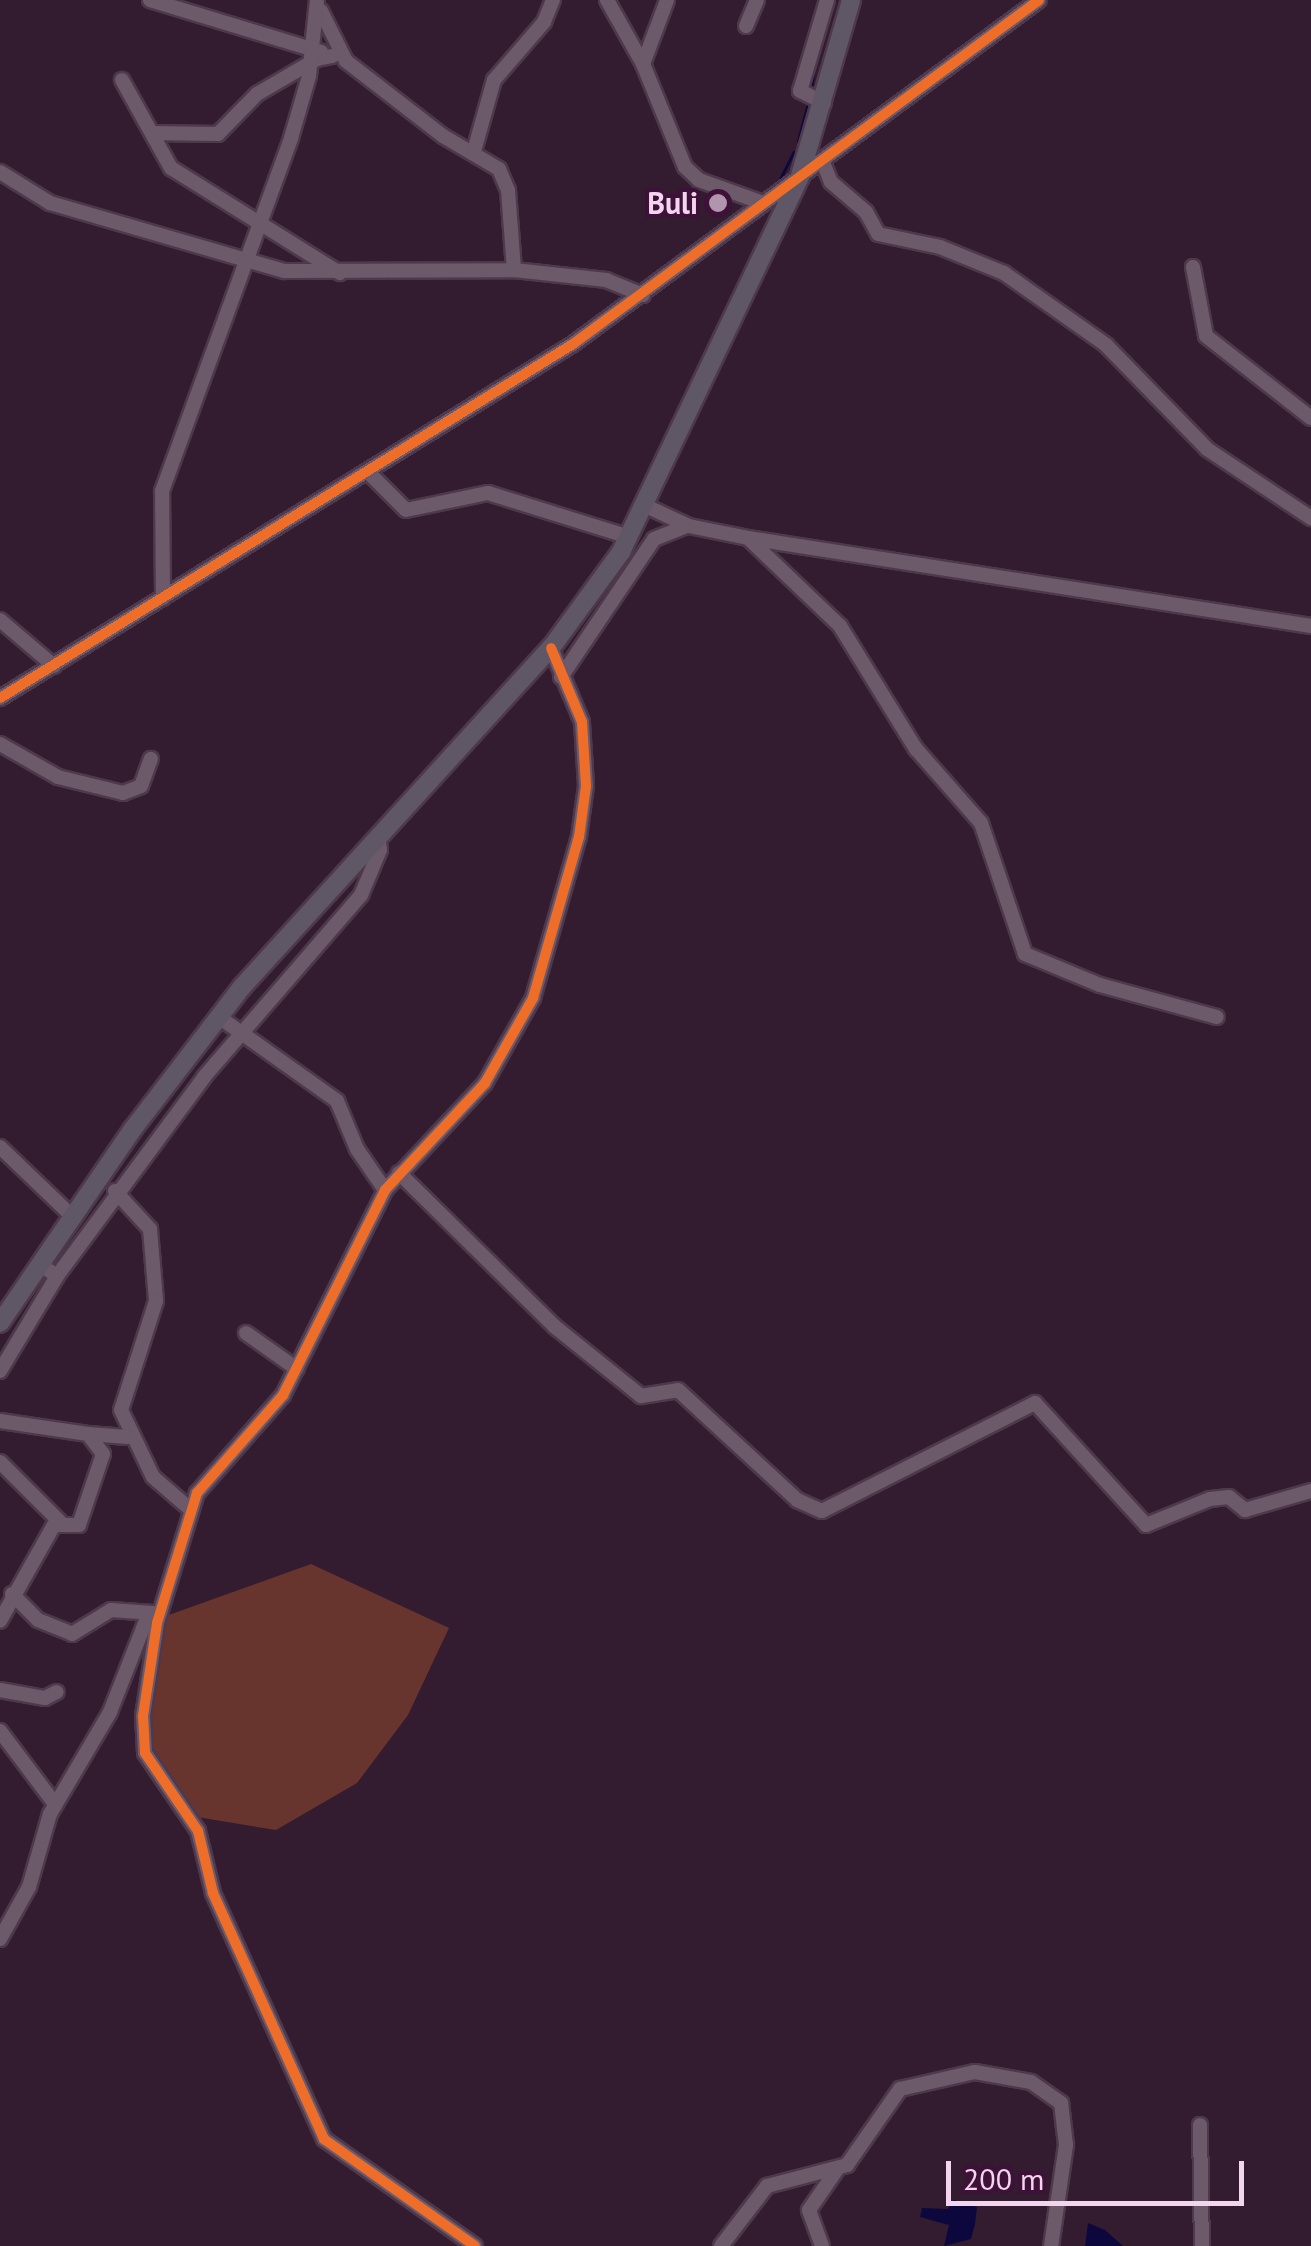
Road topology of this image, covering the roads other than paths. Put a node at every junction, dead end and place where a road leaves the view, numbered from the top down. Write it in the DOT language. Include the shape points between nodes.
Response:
graph roads {
  1 [pos="150,0"];
  2 [pos="553,0"];
  3 [pos="606,0"];
  4 [pos="667,0"];
  5 [pos="757,0"];
  6 [pos="827,0"];
  7 [pos="851,0"];
  8 [pos="1039,0"];
  9 [pos="318,3"];
  10 [pos="746,26"];
  11 [pos="312,57"];
  12 [pos="340,58"];
  13 [pos="643,64"];
  14 [pos="122,80"];
  15 [pos="824,103"];
  16 [pos="152,133"];
  17 [pos="474,151"];
  18 [pos="822,160"];
  19 [pos="0,172"];
  20 [pos="800,176"];
  21 [pos="763,203"];
  22 [pos="260,220"];
  23 [pos="244,261"];
  24 [pos="1193,267"];
  25 [pos="514,270"];
  26 [pos="341,273"];
  27 [pos="643,296"];
  28 [pos="1311,418"];
  29 [pos="369,474"];
  30 [pos="646,506"];
  31 [pos="1310,515"];
  32 [pos="689,526"];
  33 [pos="630,537"];
  34 [pos="748,538"];
  35 [pos="164,598"];
  36 [pos="0,620"];
  37 [pos="1311,626"];
  38 [pos="551,648"];
  39 [pos="54,666"];
  40 [pos="561,678"];
  41 [pos="0,698"];
  42 [pos="0,744"];
  43 [pos="150,759"];
  44 [pos="378,835"];
  45 [pos="1217,1016"];
  46 [pos="219,1017"];
  47 [pos="246,1031"];
  48 [pos="0,1147"];
  49 [pos="399,1173"];
  50 [pos="385,1190"];
  51 [pos="115,1191"];
  52 [pos="72,1216"];
  53 [pos="40,1264"];
  54 [pos="57,1276"];
  55 [pos="0,1323"];
  56 [pos="246,1333"];
  57 [pos="297,1369"];
  58 [pos="0,1372"];
  59 [pos="0,1421"];
  60 [pos="88,1434"];
  61 [pos="128,1437"];
  62 [pos="0,1462"];
  63 [pos="1311,1491"];
  64 [pos="190,1509"];
  65 [pos="61,1523"];
  66 [pos="4,1606"];
  67 [pos="154,1613"];
  68 [pos="0,1690"];
  69 [pos="57,1692"];
  70 [pos="0,1731"];
  71 [pos="55,1804"];
  72 [pos="0,1939"];
  73 [pos="1200,2125"];
  74 [pos="836,2171"];
  75 [pos="474,2246"];
  76 [pos="722,2246"];
  77 [pos="822,2246"];
  78 [pos="1051,2246"];
  79 [pos="1202,2246"];
  1 -- 11 [label="street"];
  2 -- 17 [label="street" via="544,22 494,80"];
  3 -- 13 [label="street"];
  4 -- 13 [label="street"];
  5 -- 10 [label="street"];
  6 -- 15 [label="street" via="800,90"];
  7 -- 15 [label="main road"];
  8 -- 18 [label="street"];
  9 -- 11 [label="street"];
  9 -- 12 [label="street"];
  11 -- 12 [label="street"];
  11 -- 16 [label="street" via="257,94 218,134"];
  11 -- 22 [label="street"];
  12 -- 17 [label="street" via="443,136"];
  13 -- 21 [label="street" via="689,172"];
  14 -- 16 [label="street"];
  15 -- 20 [label="main road"];
  16 -- 22 [label="street" via="185,180"];
  17 -- 25 [label="street" via="492,161 508,190"];
  18 -- 20 [label="street"];
  18 -- 31 [label="street" via="833,185 866,212 878,234 940,247 1004,273 1106,345 1207,449"];
  19 -- 23 [label="street" via="50,202"];
  20 -- 21 [label="street"];
  20 -- 30 [label="main road"];
  21 -- 27 [label="street"];
  22 -- 23 [label="street"];
  22 -- 26 [label="street"];
  23 -- 26 [label="street" via="298,274"];
  23 -- 35 [label="street" via="162,491"];
  24 -- 28 [label="street" via="1206,336"];
  25 -- 26 [label="street"];
  25 -- 27 [label="street" via="606,280"];
  27 -- 29 [label="street"];
  29 -- 33 [label="street" via="406,510 488,493"];
  29 -- 35 [label="street"];
  30 -- 32 [label="street"];
  30 -- 33 [label="main road"];
  32 -- 34 [label="street"];
  32 -- 40 [label="street" via="654,539"];
  33 -- 38 [label="main road"];
  34 -- 37 [label="street"];
  34 -- 45 [label="street" via="840,626 916,750 981,823 1019,948 1100,984"];
  35 -- 39 [label="street"];
  36 -- 39 [label="street"];
  38 -- 40 [label="street"];
  38 -- 44 [label="main road"];
  39 -- 41 [label="street"];
  40 -- 49 [label="street" via="582,722 586,786 545,968 485,1083"];
  42 -- 43 [label="street" via="58,777 122,793 141,786"];
  44 -- 46 [label="main road"];
  44 -- 47 [label="street" via="380,850 361,896"];
  46 -- 47 [label="street"];
  46 -- 52 [label="main road"];
  47 -- 50 [label="street" via="337,1101 357,1149"];
  47 -- 51 [label="street"];
  48 -- 52 [label="street"];
  49 -- 50 [label="street"];
  49 -- 63 [label="street" via="554,1326 641,1396 678,1390 786,1490 822,1512 1035,1403 1146,1524 1210,1499 1229,1497 1245,1510"];
  50 -- 57 [label="street"];
  51 -- 54 [label="street"];
  51 -- 61 [label="street" via="150,1229 156,1301 120,1402"];
  52 -- 53 [label="main road"];
  53 -- 54 [label="street"];
  53 -- 55 [label="main road"];
  54 -- 58 [label="street"];
  56 -- 57 [label="street"];
  57 -- 64 [label="street"];
  59 -- 60 [label="street"];
  60 -- 61 [label="street"];
  60 -- 65 [label="street" via="103,1454 92,1495 79,1526"];
  61 -- 64 [label="street" via="153,1477"];
  62 -- 65 [label="street"];
  64 -- 67 [label="street"];
  65 -- 66 [label="street"];
  66 -- 67 [label="street" via="72,1634 111,1610"];
  67 -- 71 [label="street" via="110,1712"];
  67 -- 75 [label="street" via="144,1752 198,1831 214,1893 309,2114 329,2145"];
  68 -- 69 [label="street" via="45,1698"];
  70 -- 71 [label="street"];
  71 -- 72 [label="street" via="29,1888"];
  73 -- 79 [label="street"];
  74 -- 76 [label="street" via="766,2186"];
  74 -- 77 [label="street" via="809,2210"];
  74 -- 78 [label="street" via="856,2155 900,2089 975,2072 1031,2082 1061,2102 1067,2134"];
}
